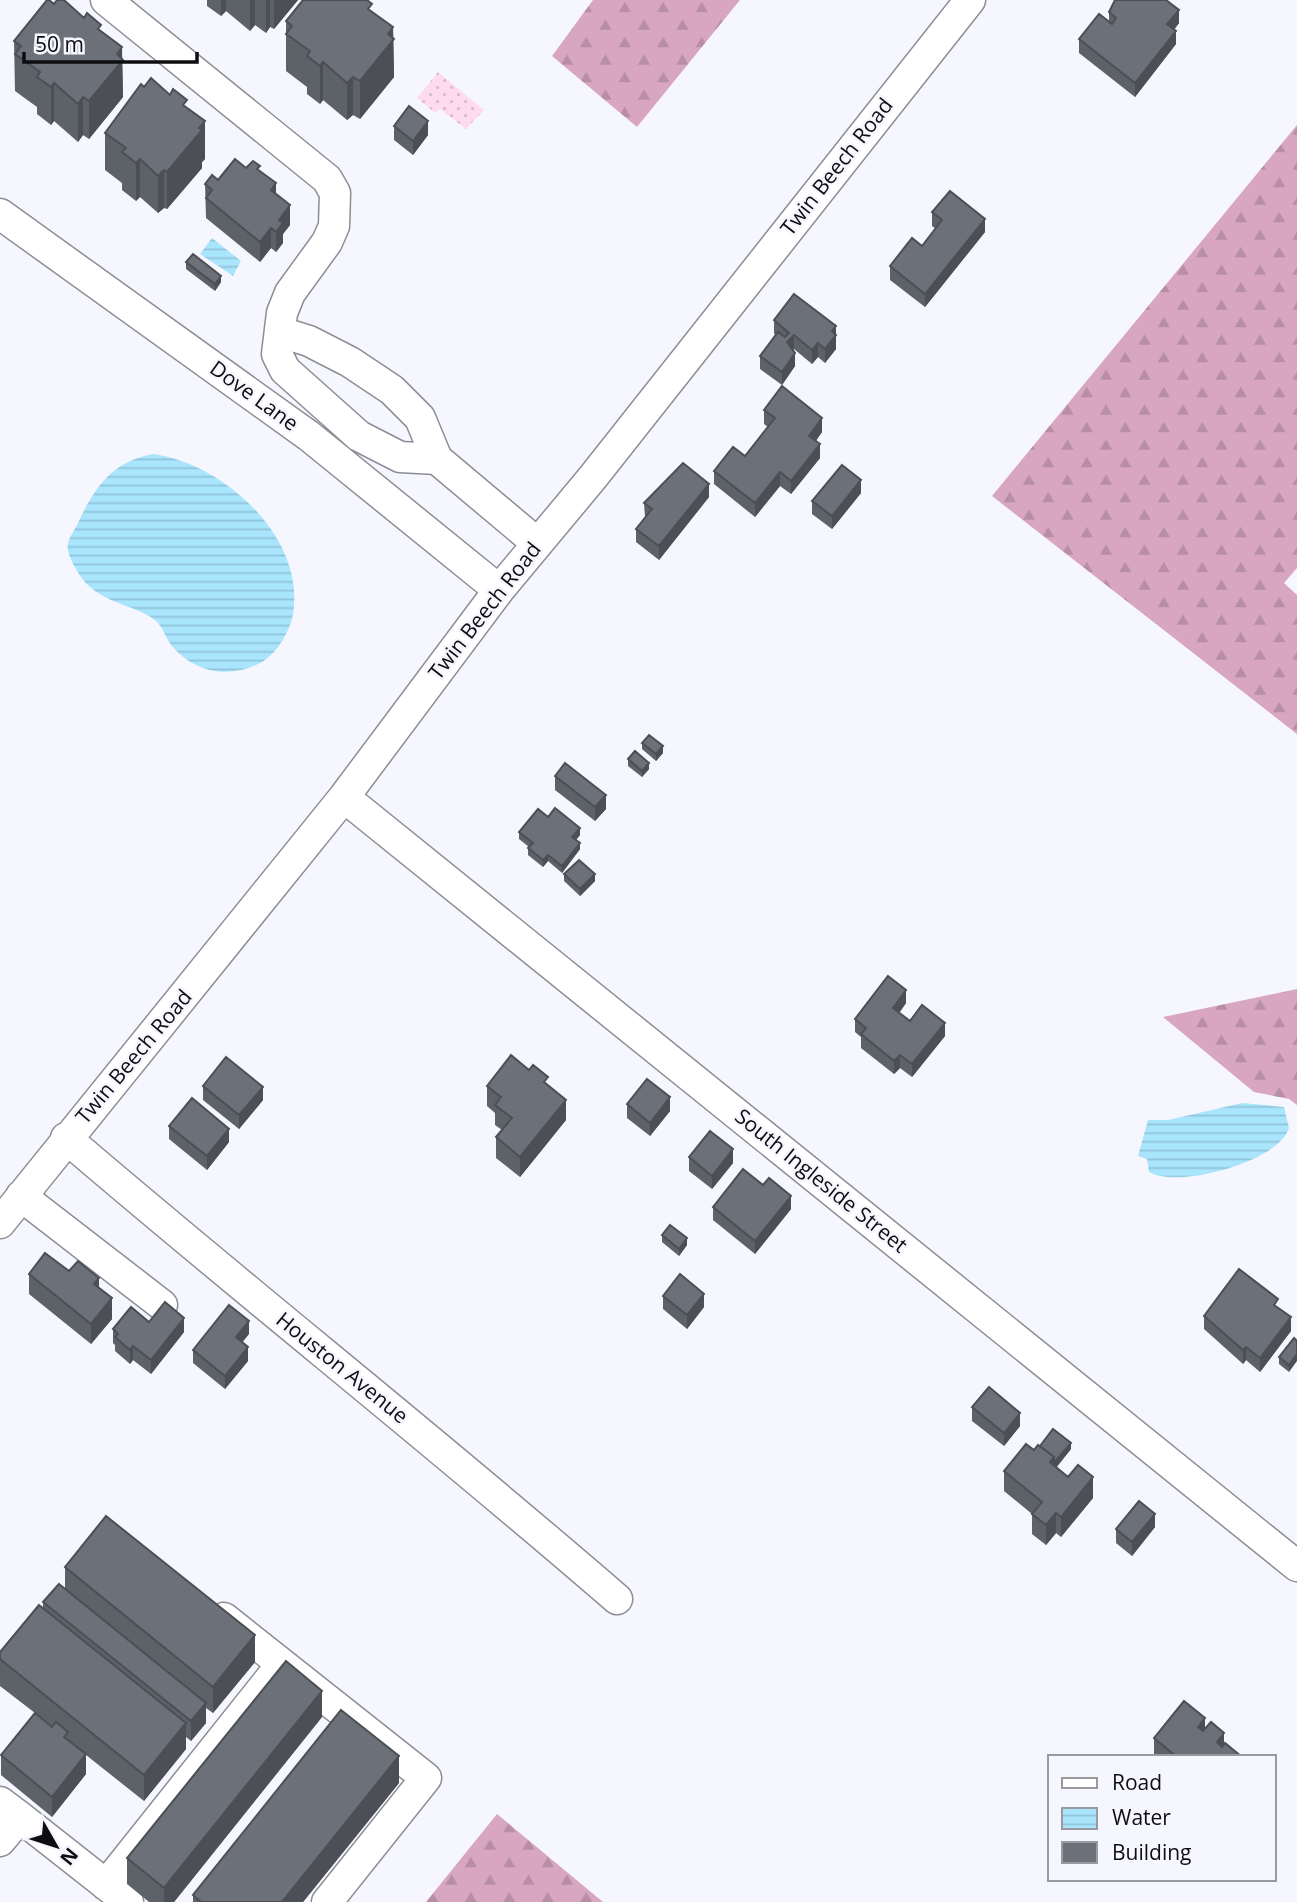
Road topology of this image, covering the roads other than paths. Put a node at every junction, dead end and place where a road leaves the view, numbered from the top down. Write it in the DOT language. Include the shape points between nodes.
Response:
graph roads {
  1 [pos="106,0"];
  2 [pos="970,0"];
  3 [pos="0,214"];
  4 [pos="279,340"];
  5 [pos="437,459"];
  6 [pos="537,543"];
  7 [pos="499,590"];
  8 [pos="344,796"];
  9 [pos="66,1138"];
  10 [pos="21,1196"];
  11 [pos="0,1223"];
  12 [pos="162,1305"];
  13 [pos="1297,1566"];
  14 [pos="197,1596"];
  15 [pos="617,1599"];
  16 [pos="282,1664"];
  17 [pos="10,1809"];
  18 [pos="0,1841"];
  19 [pos="117,1894"];
  20 [pos="327,1902"];
  1 -- 4 [label="street" via="327,179 335,193 334,226 290,293"];
  2 -- 6 [label="street, Twin Beech Road"];
  3 -- 7 [label="street, Dove Lane" via="309,436"];
  4 -- 5 [label="street" via="293,336 309,341 392,390 420,418"];
  4 -- 5 [label="street" via="277,354 285,370 359,436 400,457"];
  5 -- 6 [label="street"];
  6 -- 7 [label="street, Twin Beech Road"];
  7 -- 8 [label="street, Twin Beech Road"];
  8 -- 9 [label="street, Twin Beech Road"];
  8 -- 13 [label="street, South Ingleside Street"];
  9 -- 10 [label="street, Twin Beech Road"];
  9 -- 15 [label="street, Houston Avenue"];
  10 -- 11 [label="street, Twin Beech Road"];
  10 -- 12 [label="street"];
  14 -- 16 [label="street"];
  16 -- 19 [label="street"];
  16 -- 20 [label="street" via="342,1728 426,1778"];
  17 -- 18 [label="street"];
  17 -- 19 [label="street"];
}
